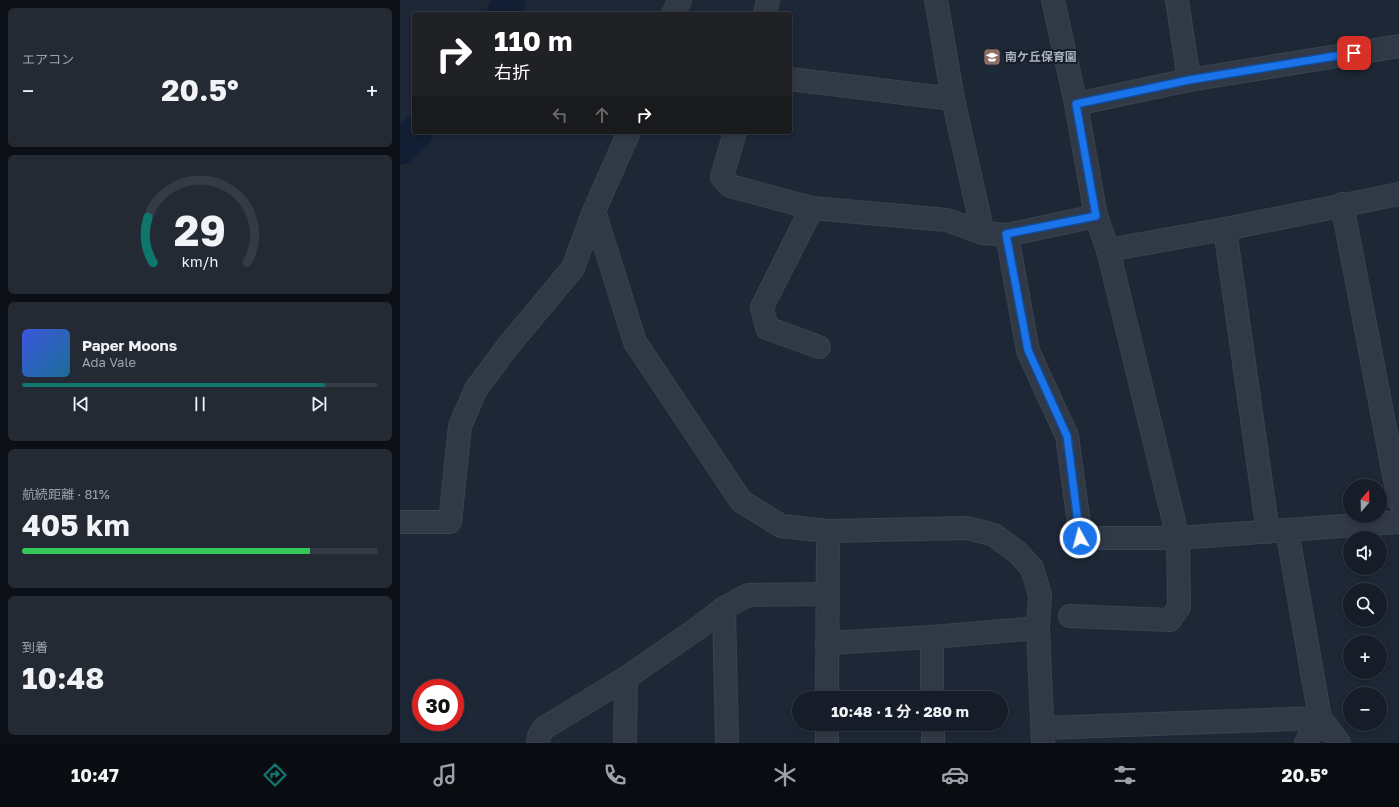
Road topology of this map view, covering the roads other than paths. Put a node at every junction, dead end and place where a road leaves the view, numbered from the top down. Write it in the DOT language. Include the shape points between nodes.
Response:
graph roads {
  1 [pos="680,0"];
  2 [pos="768,0"];
  3 [pos="936,0"];
  4 [pos="1053,0"];
  5 [pos="1176,0"];
  6 [pos="674,12"];
  7 [pos="765,12"];
  8 [pos="1399,46"];
  9 [pos="792,79"];
  10 [pos="1189,80"];
  11 [pos="953,99"];
  12 [pos="1076,104"];
  13 [pos="628,134"];
  14 [pos="733,134"];
  15 [pos="1399,194"];
  16 [pos="1342,204"];
  17 [pos="812,208"];
  18 [pos="594,211"];
  19 [pos="1096,216"];
  20 [pos="1225,228"];
  21 [pos="983,233"];
  22 [pos="1006,234"];
  23 [pos="1108,250"];
  24 [pos="819,347"];
  25 [pos="1399,501"];
  26 [pos="400,522"];
  27 [pos="1399,522"];
  28 [pos="828,531"];
  29 [pos="1278,531"];
  30 [pos="1178,538"];
  31 [pos="827,594"];
  32 [pos="724,608"];
  33 [pos="1070,616"];
  34 [pos="1038,628"];
  35 [pos="932,637"];
  36 [pos="827,643"];
  37 [pos="626,678"];
  38 [pos="827,691"];
  39 [pos="932,691"];
  40 [pos="1320,718"];
  41 [pos="827,731"];
  42 [pos="933,731"];
  43 [pos="1149,734"];
  44 [pos="1044,736"];
  45 [pos="538,743"];
  46 [pos="625,743"];
  47 [pos="727,743"];
  48 [pos="827,743"];
  49 [pos="933,743"];
  50 [pos="1306,743"];
  51 [pos="1339,743"];
  1 -- 6 [label="street"];
  2 -- 7 [label="street"];
  3 -- 11 [label="street"];
  4 -- 12 [label="street"];
  5 -- 10 [label="street"];
  8 -- 10 [label="street"];
  9 -- 11 [label="street"];
  10 -- 12 [label="street"];
  11 -- 21 [label="street"];
  12 -- 19 [label="street"];
  13 -- 18 [label="street"];
  14 -- 17 [label="street" via="722,177 730,186"];
  15 -- 16 [label="street"];
  16 -- 20 [label="street"];
  16 -- 25 [label="street"];
  17 -- 21 [label="street" via="947,220"];
  17 -- 24 [label="street" via="762,307 766,328"];
  18 -- 26 [label="street" via="573,268 476,389 460,426 450,522"];
  18 -- 28 [label="street" via="635,342 741,501 781,526"];
  19 -- 22 [label="street"];
  19 -- 23 [label="street"];
  20 -- 23 [label="street"];
  20 -- 29 [label="street"];
  21 -- 22 [label="street"];
  22 -- 30 [label="street" via="1028,350 1067,436 1080,538"];
  23 -- 30 [label="street"];
  27 -- 29 [label="street"];
  28 -- 31 [label="street"];
  28 -- 34 [label="street" via="968,528 994,535 1017,552 1032,568 1040,596"];
  29 -- 30 [label="street"];
  29 -- 40 [label="street"];
  30 -- 33 [label="street" via="1179,607 1170,620"];
  31 -- 32 [label="street" via="748,595"];
  31 -- 36 [label="street"];
  32 -- 37 [label="street"];
  32 -- 47 [label="street"];
  34 -- 35 [label="street"];
  34 -- 44 [label="street"];
  35 -- 36 [label="street"];
  35 -- 39 [label="street"];
  36 -- 38 [label="street"];
  37 -- 45 [label="street" via="544,728"];
  37 -- 46 [label="street"];
  40 -- 43 [label="street"];
  40 -- 50 [label="street"];
  40 -- 51 [label="street"];
  41 -- 48 [label="street"];
  42 -- 49 [label="street"];
  43 -- 44 [label="street"];
}
